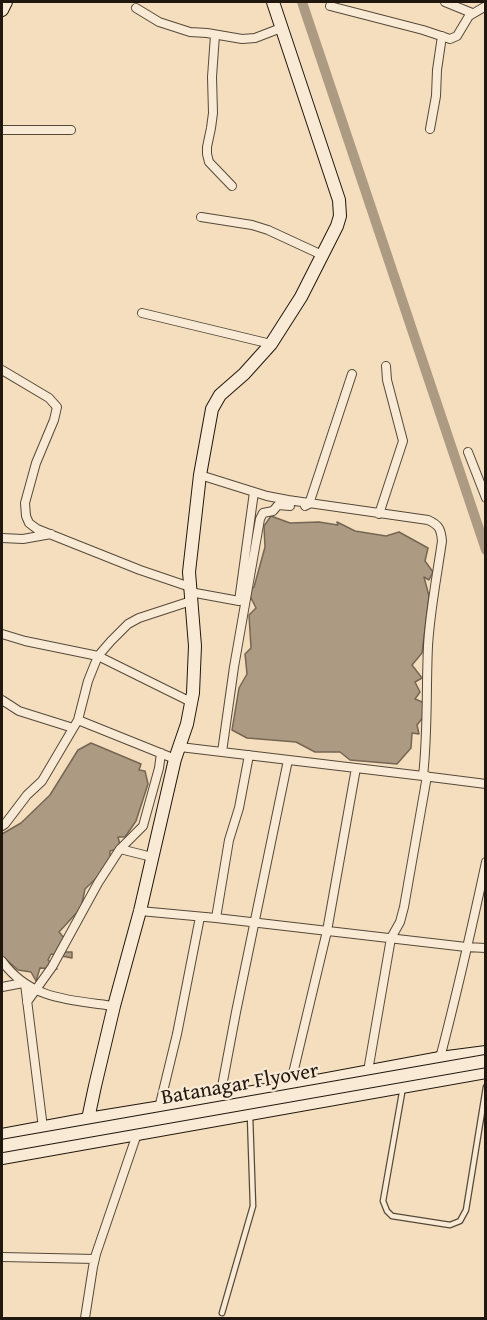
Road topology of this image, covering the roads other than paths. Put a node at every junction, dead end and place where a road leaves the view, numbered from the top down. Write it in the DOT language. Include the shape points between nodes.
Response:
graph roads {
  1 [pos="6,2"];
  2 [pos="273,2"];
  3 [pos="445,2"];
  4 [pos="330,6"];
  5 [pos="486,6"];
  6 [pos="136,8"];
  7 [pos="2,10"];
  8 [pos="472,13"];
  9 [pos="281,28"];
  10 [pos="215,35"];
  11 [pos="442,36"];
  12 [pos="430,129"];
  13 [pos="2,130"];
  14 [pos="70,130"];
  15 [pos="232,186"];
  16 [pos="201,218"];
  17 [pos="322,255"];
  18 [pos="142,313"];
  19 [pos="271,345"];
  20 [pos="386,366"];
  21 [pos="2,370"];
  22 [pos="352,374"];
  23 [pos="468,452"];
  24 [pos="200,475"];
  25 [pos="254,492"];
  26 [pos="486,498"];
  27 [pos="309,504"];
  28 [pos="379,514"];
  29 [pos="51,534"];
  30 [pos="2,538"];
  31 [pos="190,593"];
  32 [pos="2,633"];
  33 [pos="98,656"];
  34 [pos="2,700"];
  35 [pos="192,702"];
  36 [pos="78,720"];
  37 [pos="73,728"];
  38 [pos="222,752"];
  39 [pos="161,753"];
  40 [pos="178,753"];
  41 [pos="249,755"];
  42 [pos="288,760"];
  43 [pos="356,768"];
  44 [pos="425,776"];
  45 [pos="486,784"];
  46 [pos="3,823"];
  47 [pos="120,849"];
  48 [pos="152,857"];
  49 [pos="486,862"];
  50 [pos="140,911"];
  51 [pos="200,917"];
  52 [pos="216,918"];
  53 [pos="254,924"];
  54 [pos="327,931"];
  55 [pos="391,938"];
  56 [pos="466,946"];
  57 [pos="486,948"];
  58 [pos="2,961"];
  59 [pos="24,984"];
  60 [pos="2,987"];
  61 [pos="34,990"];
  62 [pos="27,1002"];
  63 [pos="114,1006"];
  64 [pos="486,1052"];
  65 [pos="440,1058"];
  66 [pos="486,1061"];
  67 [pos="368,1071"];
  68 [pos="486,1072"];
  69 [pos="290,1086"];
  70 [pos="403,1087"];
  71 [pos="486,1087"];
  72 [pos="220,1097"];
  73 [pos="159,1108"];
  74 [pos="132,1112"];
  75 [pos="250,1114"];
  76 [pos="87,1119"];
  77 [pos="43,1128"];
  78 [pos="137,1134"];
  79 [pos="2,1136"];
  80 [pos="91,1142"];
  81 [pos="2,1146"];
  82 [pos="2,1158"];
  83 [pos="2,1257"];
  84 [pos="95,1259"];
  85 [pos="222,1313"];
  86 [pos="85,1318"];
  1 -- 7 [label="street"];
  2 -- 9 [label="street"];
  3 -- 8 [label="street"];
  4 -- 11 [label="street"];
  5 -- 8 [label="street"];
  6 -- 10 [label="street" via="179,29"];
  8 -- 11 [label="street" via="454,38"];
  9 -- 10 [label="street" via="255,38"];
  9 -- 17 [label="street" via="339,200 337,226"];
  10 -- 15 [label="street" via="213,113 207,154 209,162"];
  11 -- 12 [label="street"];
  13 -- 14 [label="street"];
  16 -- 17 [label="street" via="252,225"];
  17 -- 19 [label="street"];
  18 -- 19 [label="street"];
  19 -- 24 [label="street" via="220,395 212,409"];
  20 -- 28 [label="street" via="403,441"];
  21 -- 29 [label="street" via="49,398 57,407 25,502 29,523"];
  22 -- 27 [label="street"];
  23 -- 26 [label="street"];
  24 -- 25 [label="street"];
  24 -- 31 [label="street"];
  25 -- 27 [label="street"];
  25 -- 31 [label="street" via="239,601"];
  27 -- 28 [label="street"];
  27 -- 38 [label="street" via="299,508 278,505 260,519"];
  28 -- 44 [label="street" via="428,520 441,531 428,646"];
  29 -- 30 [label="street"];
  29 -- 31 [label="street"];
  31 -- 33 [label="street" via="128,624"];
  31 -- 35 [label="street" via="195,646"];
  32 -- 33 [label="street"];
  33 -- 35 [label="street"];
  33 -- 36 [label="street"];
  34 -- 37 [label="street" via="19,711"];
  35 -- 40 [label="street"];
  36 -- 37 [label="street"];
  36 -- 39 [label="street"];
  37 -- 46 [label="street" via="42,781"];
  38 -- 40 [label="street"];
  38 -- 41 [label="street"];
  39 -- 40 [label="street"];
  39 -- 47 [label="street" via="143,826"];
  40 -- 48 [label="street"];
  41 -- 42 [label="street"];
  41 -- 52 [label="street"];
  42 -- 43 [label="street"];
  42 -- 53 [label="street"];
  43 -- 44 [label="street"];
  43 -- 54 [label="street"];
  44 -- 45 [label="street"];
  44 -- 55 [label="street" via="404,907"];
  47 -- 48 [label="street"];
  47 -- 61 [label="street" via="52,967"];
  48 -- 50 [label="street"];
  49 -- 56 [label="street"];
  50 -- 51 [label="street"];
  50 -- 63 [label="street"];
  51 -- 52 [label="street"];
  51 -- 73 [label="street"];
  52 -- 53 [label="street"];
  53 -- 54 [label="street"];
  53 -- 72 [label="street"];
  54 -- 55 [label="street"];
  54 -- 69 [label="street"];
  55 -- 56 [label="street"];
  55 -- 67 [label="street"];
  56 -- 57 [label="street"];
  56 -- 65 [label="street"];
  58 -- 59 [label="street"];
  59 -- 60 [label="street"];
  59 -- 61 [label="street"];
  59 -- 62 [label="street"];
  61 -- 62 [label="street"];
  61 -- 63 [label="street"];
  62 -- 77 [label="street"];
  63 -- 76 [label="street"];
  64 -- 65 [label="street"];
  65 -- 67 [label="street"];
  66 -- 81 [label="street, Batanagar Flyover, bridge"];
  67 -- 69 [label="street"];
  68 -- 70 [label="street"];
  69 -- 72 [label="street"];
  70 -- 71 [label="lane" via="383,1201 392,1216 450,1225 460,1221 466,1210"];
  70 -- 75 [label="street"];
  72 -- 73 [label="street"];
  73 -- 74 [label="street"];
  74 -- 76 [label="street"];
  74 -- 78 [label="street"];
  75 -- 78 [label="street"];
  75 -- 85 [label="lane" via="253,1206"];
  76 -- 77 [label="street"];
  76 -- 80 [label="street"];
  77 -- 79 [label="street"];
  78 -- 80 [label="street"];
  78 -- 84 [label="street"];
  80 -- 82 [label="street"];
  83 -- 84 [label="street"];
  84 -- 86 [label="street"];
}
